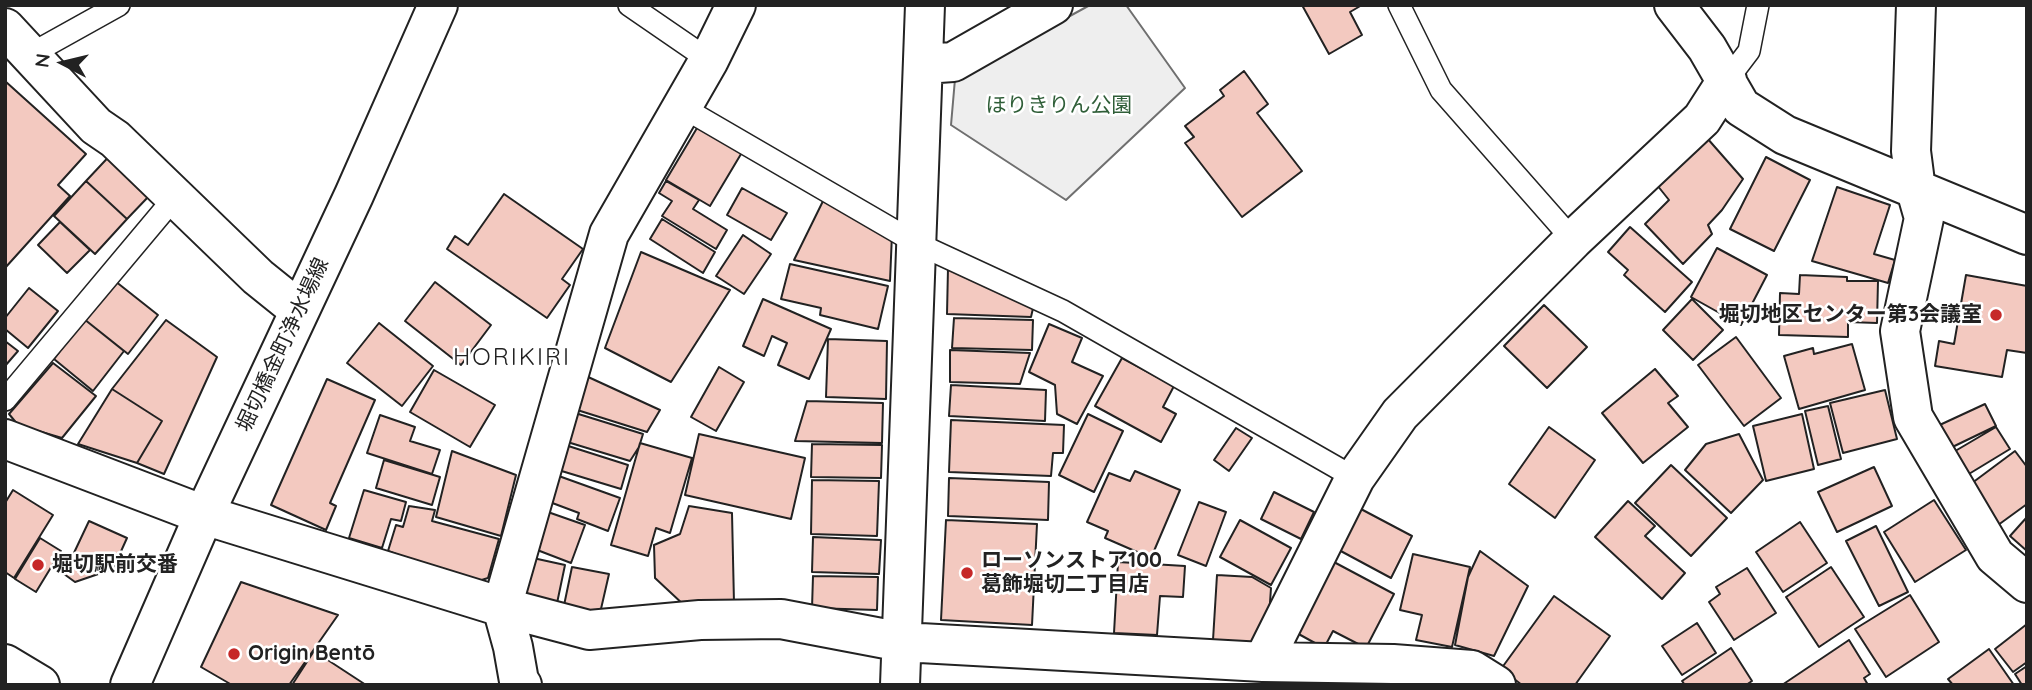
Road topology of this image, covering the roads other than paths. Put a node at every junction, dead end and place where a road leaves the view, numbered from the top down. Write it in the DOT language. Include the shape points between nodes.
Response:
graph roads {
  1 [pos="120,5"];
  2 [pos="438,5"];
  3 [pos="629,5"];
  4 [pos="736,5"];
  5 [pos="925,5"];
  6 [pos="1053,5"];
  7 [pos="1399,5"];
  8 [pos="1674,5"];
  9 [pos="1758,5"];
  10 [pos="1916,5"];
  11 [pos="18,41"];
  12 [pos="709,60"];
  13 [pos="923,64"];
  14 [pos="1727,80"];
  15 [pos="682,107"];
  16 [pos="1916,190"];
  17 [pos="176,196"];
  18 [pos="2027,235"];
  19 [pos="1573,240"];
  20 [pos="916,243"];
  21 [pos="299,310"];
  22 [pos="5,400"];
  23 [pos="5,439"];
  24 [pos="1355,478"];
  25 [pos="204,514"];
  26 [pos="2027,583"];
  27 [pos="502,607"];
  28 [pos="902,642"];
  29 [pos="1264,662"];
  30 [pos="5,664"];
  31 [pos="1391,675"];
  32 [pos="40,685"];
  33 [pos="130,685"];
  34 [pos="522,685"];
  35 [pos="900,685"];
  36 [pos="1496,685"];
  1 -- 11 [label="lane"];
  2 -- 21 [label="street, 堀切橋金町浄水場線"];
  3 -- 12 [label="lane"];
  4 -- 12 [label="street"];
  5 -- 13 [label="street"];
  6 -- 13 [label="street" via="953,62"];
  7 -- 19 [label="lane" via="1441,90"];
  8 -- 14 [label="street"];
  9 -- 14 [label="lane" via="1749,51"];
  10 -- 16 [label="street" via="1911,151"];
  11 -- 17 [label="street" via="96,126"];
  12 -- 15 [label="street"];
  13 -- 20 [label="street"];
  14 -- 16 [label="street" via="1741,107 1786,135"];
  14 -- 19 [label="street" via="1702,119"];
  15 -- 20 [label="lane"];
  15 -- 27 [label="street" via="609,234"];
  16 -- 18 [label="street"];
  16 -- 26 [label="street" via="1924,218 1900,331 1913,417 1996,556"];
  17 -- 21 [label="street" via="258,277"];
  17 -- 22 [label="lane"];
  19 -- 24 [label="street" via="1400,414"];
  20 -- 24 [label="lane" via="1063,311"];
  20 -- 28 [label="street"];
  21 -- 25 [label="street, 堀切橋金町浄水場線"];
  23 -- 25 [label="street"];
  24 -- 29 [label="street"];
  25 -- 27 [label="street"];
  25 -- 33 [label="street, 堀切橋金町浄水場線"];
  27 -- 28 [label="street" via="589,630 700,620 781,619"];
  27 -- 34 [label="street"];
  28 -- 29 [label="street"];
  28 -- 35 [label="street"];
  29 -- 31 [label="street"];
  30 -- 32 [label="street"];
  31 -- 36 [label="street" via="1472,670"];
}
